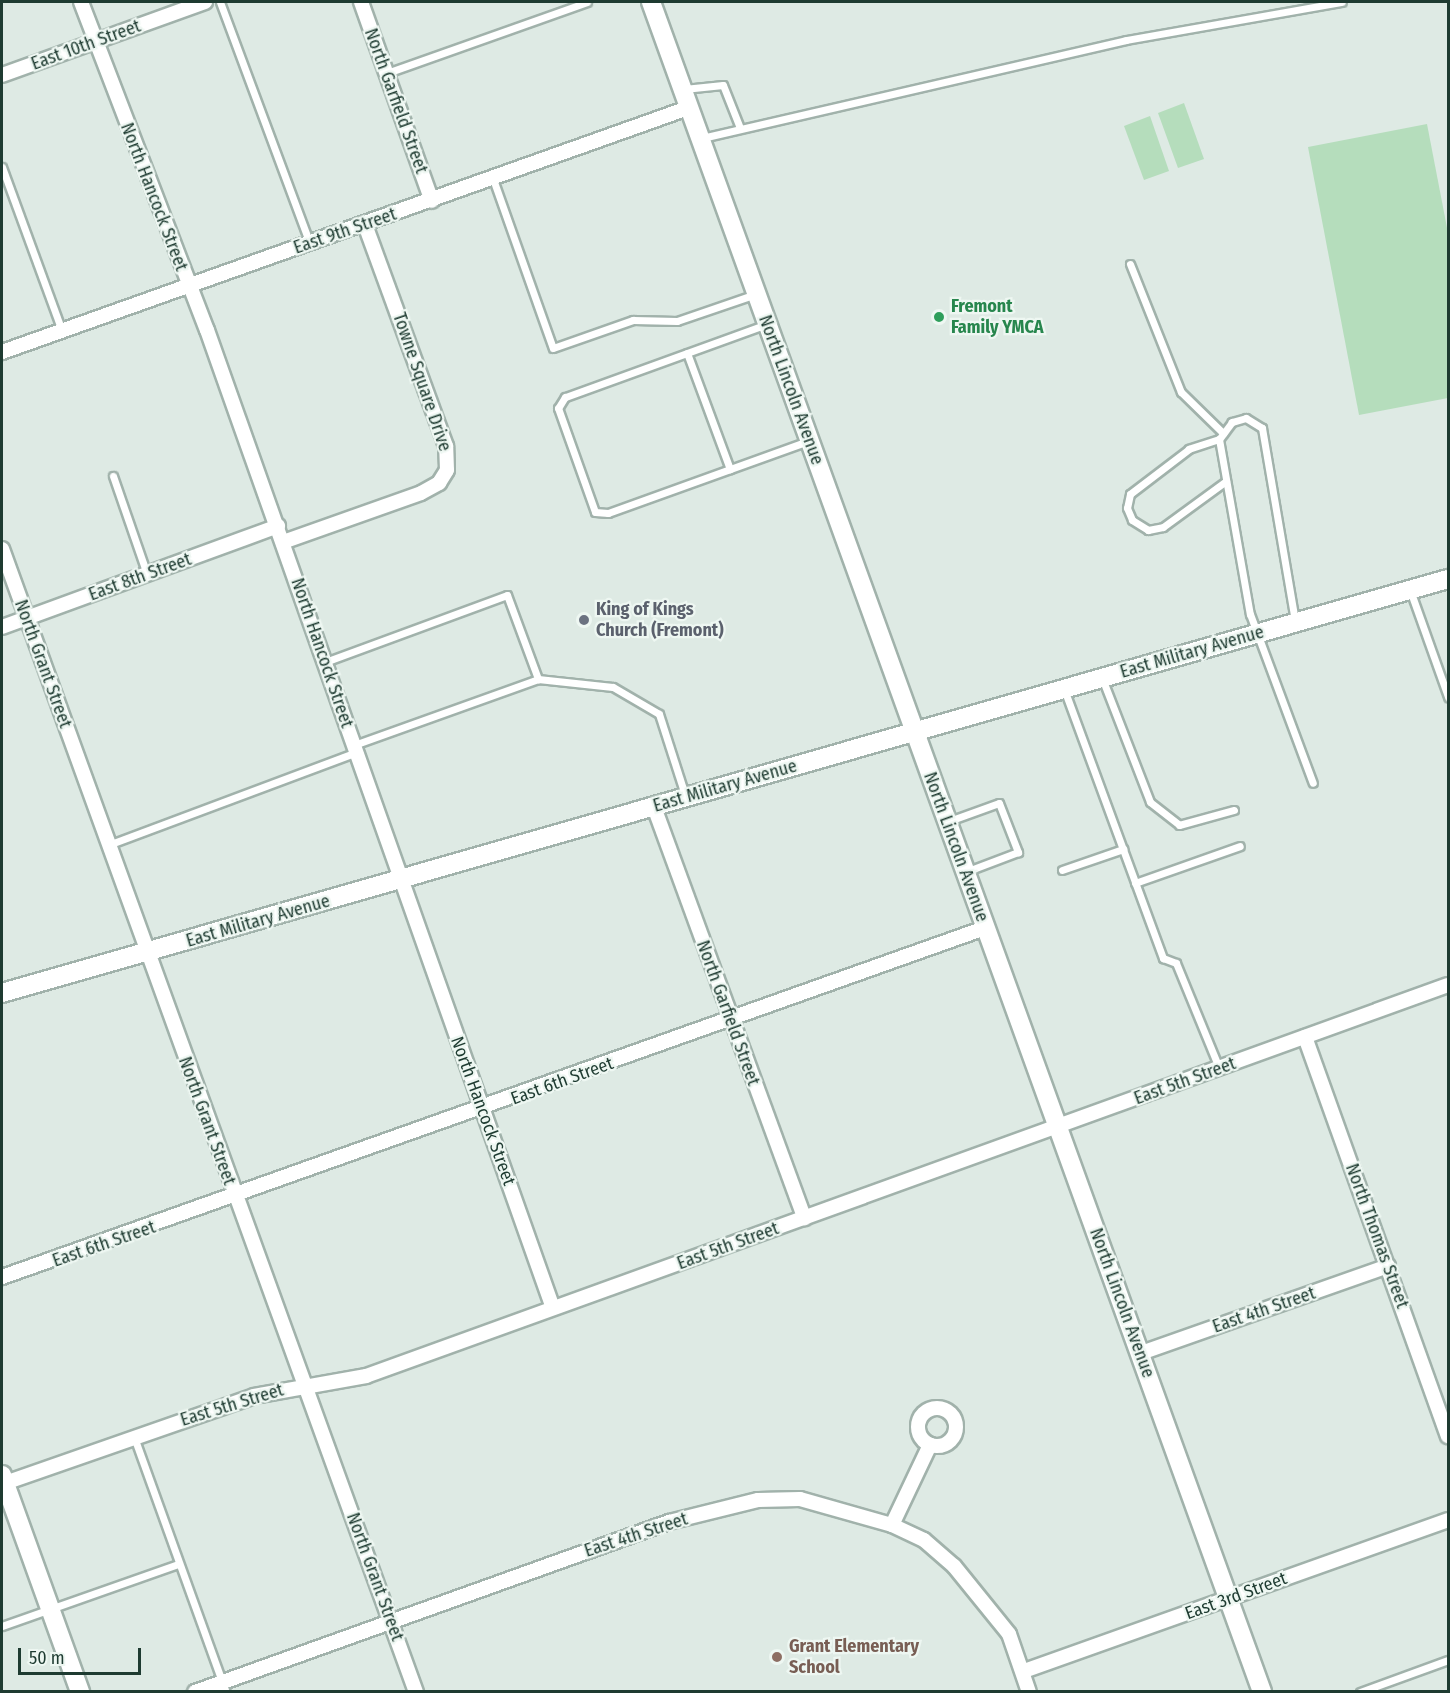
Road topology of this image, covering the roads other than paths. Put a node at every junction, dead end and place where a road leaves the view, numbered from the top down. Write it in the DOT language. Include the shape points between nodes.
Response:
graph roads {
  1 [pos="81,2"];
  2 [pos="204,2"];
  3 [pos="220,2"];
  4 [pos="361,2"];
  5 [pos="587,2"];
  6 [pos="651,2"];
  7 [pos="1342,2"];
  8 [pos="95,42"];
  9 [pos="387,73"];
  10 [pos="2,75"];
  11 [pos="682,90"];
  12 [pos="688,108"];
  13 [pos="740,128"];
  14 [pos="699,138"];
  15 [pos="2,167"];
  16 [pos="493,179"];
  17 [pos="432,201"];
  18 [pos="365,225"];
  19 [pos="310,244"];
  20 [pos="1130,264"];
  21 [pos="188,284"];
  22 [pos="756,294"];
  23 [pos="767,324"];
  24 [pos="62,331"];
  25 [pos="2,352"];
  26 [pos="687,353"];
  27 [pos="1221,436"];
  28 [pos="810,441"];
  29 [pos="730,469"];
  30 [pos="112,476"];
  31 [pos="1226,481"];
  32 [pos="278,526"];
  33 [pos="283,542"];
  34 [pos="2,549"];
  35 [pos="147,574"];
  36 [pos="1449,579"];
  37 [pos="1410,590"];
  38 [pos="26,618"];
  39 [pos="1296,623"];
  40 [pos="2,627"];
  41 [pos="1258,634"];
  42 [pos="325,662"];
  43 [pos="1102,678"];
  44 [pos="538,679"];
  45 [pos="1064,689"];
  46 [pos="1449,697"];
  47 [pos="913,732"];
  48 [pos="356,749"];
  49 [pos="1313,783"];
  50 [pos="686,798"];
  51 [pos="654,807"];
  52 [pos="1234,810"];
  53 [pos="946,822"];
  54 [pos="108,845"];
  55 [pos="1240,846"];
  56 [pos="1123,849"];
  57 [pos="1062,870"];
  58 [pos="965,872"];
  59 [pos="402,880"];
  60 [pos="1135,883"];
  61 [pos="985,928"];
  62 [pos="147,952"];
  63 [pos="1449,985"];
  64 [pos="2,993"];
  65 [pos="729,1020"];
  66 [pos="1305,1037"];
  67 [pos="1219,1068"];
  68 [pos="482,1110"];
  69 [pos="1058,1126"];
  70 [pos="235,1198"];
  71 [pos="804,1218"];
  72 [pos="1388,1266"];
  73 [pos="2,1276"];
  74 [pos="553,1308"];
  75 [pos="1141,1353"];
  76 [pos="303,1385"];
  77 [pos="1449,1436"];
  78 [pos="134,1437"];
  79 [pos="930,1445"];
  80 [pos="2,1481"];
  81 [pos="1449,1520"];
  82 [pos="892,1525"];
  83 [pos="178,1564"];
  84 [pos="1228,1599"];
  85 [pos="50,1608"];
  86 [pos="390,1619"];
  87 [pos="2,1626"];
  88 [pos="1449,1660"];
  89 [pos="1024,1671"];
  90 [pos="224,1686"];
  91 [pos="80,1692"];
  92 [pos="195,1692"];
  93 [pos="416,1692"];
  94 [pos="1029,1692"];
  95 [pos="1262,1692"];
  96 [pos="1360,1692"];
  1 -- 8 [label="street, North Hancock Street"];
  2 -- 8 [label="street, East 10th Street"];
  3 -- 19 [label="lane"];
  4 -- 9 [label="street, North Garfield Street"];
  5 -- 9 [label="lane"];
  6 -- 11 [label="street, North Lincoln Avenue"];
  7 -- 13 [label="lane" via="1126,40"];
  8 -- 10 [label="street, East 10th Street"];
  8 -- 21 [label="street, North Hancock Street"];
  9 -- 17 [label="street, North Garfield Street"];
  11 -- 12 [label="street, North Lincoln Avenue"];
  11 -- 13 [label="lane" via="723,86"];
  12 -- 14 [label="street, North Lincoln Avenue"];
  12 -- 16 [label="street, East 9th Street"];
  13 -- 14 [label="lane"];
  14 -- 22 [label="street, North Lincoln Avenue"];
  15 -- 24 [label="lane"];
  16 -- 17 [label="street, East 9th Street"];
  16 -- 22 [label="lane" via="553,348 633,320 677,321"];
  17 -- 18 [label="street, East 9th Street"];
  18 -- 19 [label="street, East 9th Street"];
  18 -- 33 [label="street, Towne Square Drive" via="447,450 447,470 439,483 421,493"];
  19 -- 21 [label="street, East 9th Street"];
  20 -- 27 [label="lane" via="1181,392"];
  21 -- 24 [label="street, East 9th Street"];
  21 -- 32 [label="street, North Hancock Street"];
  22 -- 23 [label="street, North Lincoln Avenue"];
  23 -- 26 [label="lane"];
  23 -- 28 [label="street, North Lincoln Avenue"];
  24 -- 25 [label="street, East 9th Street"];
  26 -- 29 [label="lane"];
  26 -- 29 [label="lane" via="565,397 558,408 595,512 608,513"];
  27 -- 31 [label="lane"];
  27 -- 31 [label="lane" via="1189,449 1130,494 1127,508 1132,520 1148,530 1163,527"];
  27 -- 39 [label="lane" via="1232,422 1246,418 1262,428"];
  28 -- 29 [label="lane"];
  28 -- 47 [label="street, North Lincoln Avenue"];
  30 -- 35 [label="lane"];
  31 -- 41 [label="lane"];
  32 -- 33 [label="street, North Hancock Street"];
  32 -- 35 [label="street, East 8th Street"];
  33 -- 42 [label="street, North Hancock Street"];
  34 -- 38 [label="street, North Grant Street"];
  35 -- 38 [label="street, East 8th Street"];
  36 -- 37 [label="street, East Military Avenue"];
  37 -- 39 [label="street, East Military Avenue"];
  37 -- 46 [label="lane"];
  38 -- 40 [label="street, East 8th Street"];
  38 -- 54 [label="street, North Grant Street"];
  39 -- 41 [label="street, East Military Avenue"];
  41 -- 43 [label="street, East Military Avenue"];
  41 -- 49 [label="lane"];
  42 -- 44 [label="lane" via="507,595"];
  42 -- 48 [label="street, North Hancock Street"];
  43 -- 45 [label="street, East Military Avenue"];
  43 -- 52 [label="lane" via="1150,802 1179,825"];
  44 -- 48 [label="lane"];
  44 -- 50 [label="lane" via="613,687 646,703 659,714"];
  45 -- 47 [label="street, East Military Avenue"];
  45 -- 56 [label="lane"];
  47 -- 50 [label="street, East Military Avenue"];
  47 -- 53 [label="street, North Lincoln Avenue"];
  48 -- 54 [label="lane"];
  48 -- 59 [label="street, North Hancock Street"];
  50 -- 51 [label="street, East Military Avenue"];
  51 -- 59 [label="street, East Military Avenue"];
  51 -- 65 [label="street, North Garfield Street"];
  53 -- 58 [label="street, North Lincoln Avenue"];
  53 -- 58 [label="lane" via="999,803 1018,852"];
  54 -- 62 [label="street, North Grant Street"];
  55 -- 60 [label="lane"];
  56 -- 57 [label="lane"];
  56 -- 60 [label="lane"];
  58 -- 61 [label="street, North Lincoln Avenue"];
  59 -- 62 [label="street, East Military Avenue"];
  59 -- 68 [label="street, North Hancock Street"];
  60 -- 67 [label="lane" via="1163,958 1176,963"];
  61 -- 65 [label="street, East 6th Street"];
  61 -- 69 [label="street, North Lincoln Avenue"];
  62 -- 64 [label="street, East Military Avenue"];
  62 -- 70 [label="street, North Grant Street"];
  63 -- 66 [label="street, East 5th Street"];
  65 -- 68 [label="street, East 6th Street"];
  65 -- 71 [label="street, North Garfield Street"];
  66 -- 67 [label="street, East 5th Street"];
  66 -- 72 [label="street, North Thomas Street"];
  67 -- 69 [label="street, East 5th Street"];
  68 -- 70 [label="street, East 6th Street"];
  68 -- 74 [label="street, North Hancock Street"];
  69 -- 71 [label="street, East 5th Street"];
  69 -- 75 [label="street, North Lincoln Avenue"];
  70 -- 73 [label="street, East 6th Street"];
  70 -- 76 [label="street, North Grant Street"];
  71 -- 74 [label="street, East 5th Street"];
  72 -- 75 [label="street, East 4th Street"];
  72 -- 77 [label="street, North Thomas Street"];
  74 -- 76 [label="street, East 5th Street" via="366,1376"];
  75 -- 84 [label="street, North Lincoln Avenue"];
  76 -- 78 [label="street, East 5th Street" via="245,1398"];
  76 -- 86 [label="street, North Grant Street"];
  78 -- 80 [label="street, East 5th Street"];
  78 -- 83 [label="lane"];
  79 -- 82 [label="street"];
  80 -- 85 [label="street"];
  81 -- 84 [label="street, East 3rd Street"];
  82 -- 86 [label="street, East 4th Street" via="800,1499 758,1500 669,1522"];
  82 -- 89 [label="street, East 4th Street" via="924,1540 980,1593 1009,1634"];
  83 -- 85 [label="lane"];
  83 -- 90 [label="lane"];
  84 -- 89 [label="street, East 3rd Street"];
  84 -- 95 [label="street, North Lincoln Avenue"];
  85 -- 87 [label="lane"];
  85 -- 91 [label="street"];
  86 -- 90 [label="street, East 4th Street"];
  86 -- 93 [label="street, North Grant Street"];
  88 -- 96 [label="lane"];
  89 -- 94 [label="street, East 4th Street"];
  90 -- 92 [label="street, East 4th Street"];
}
